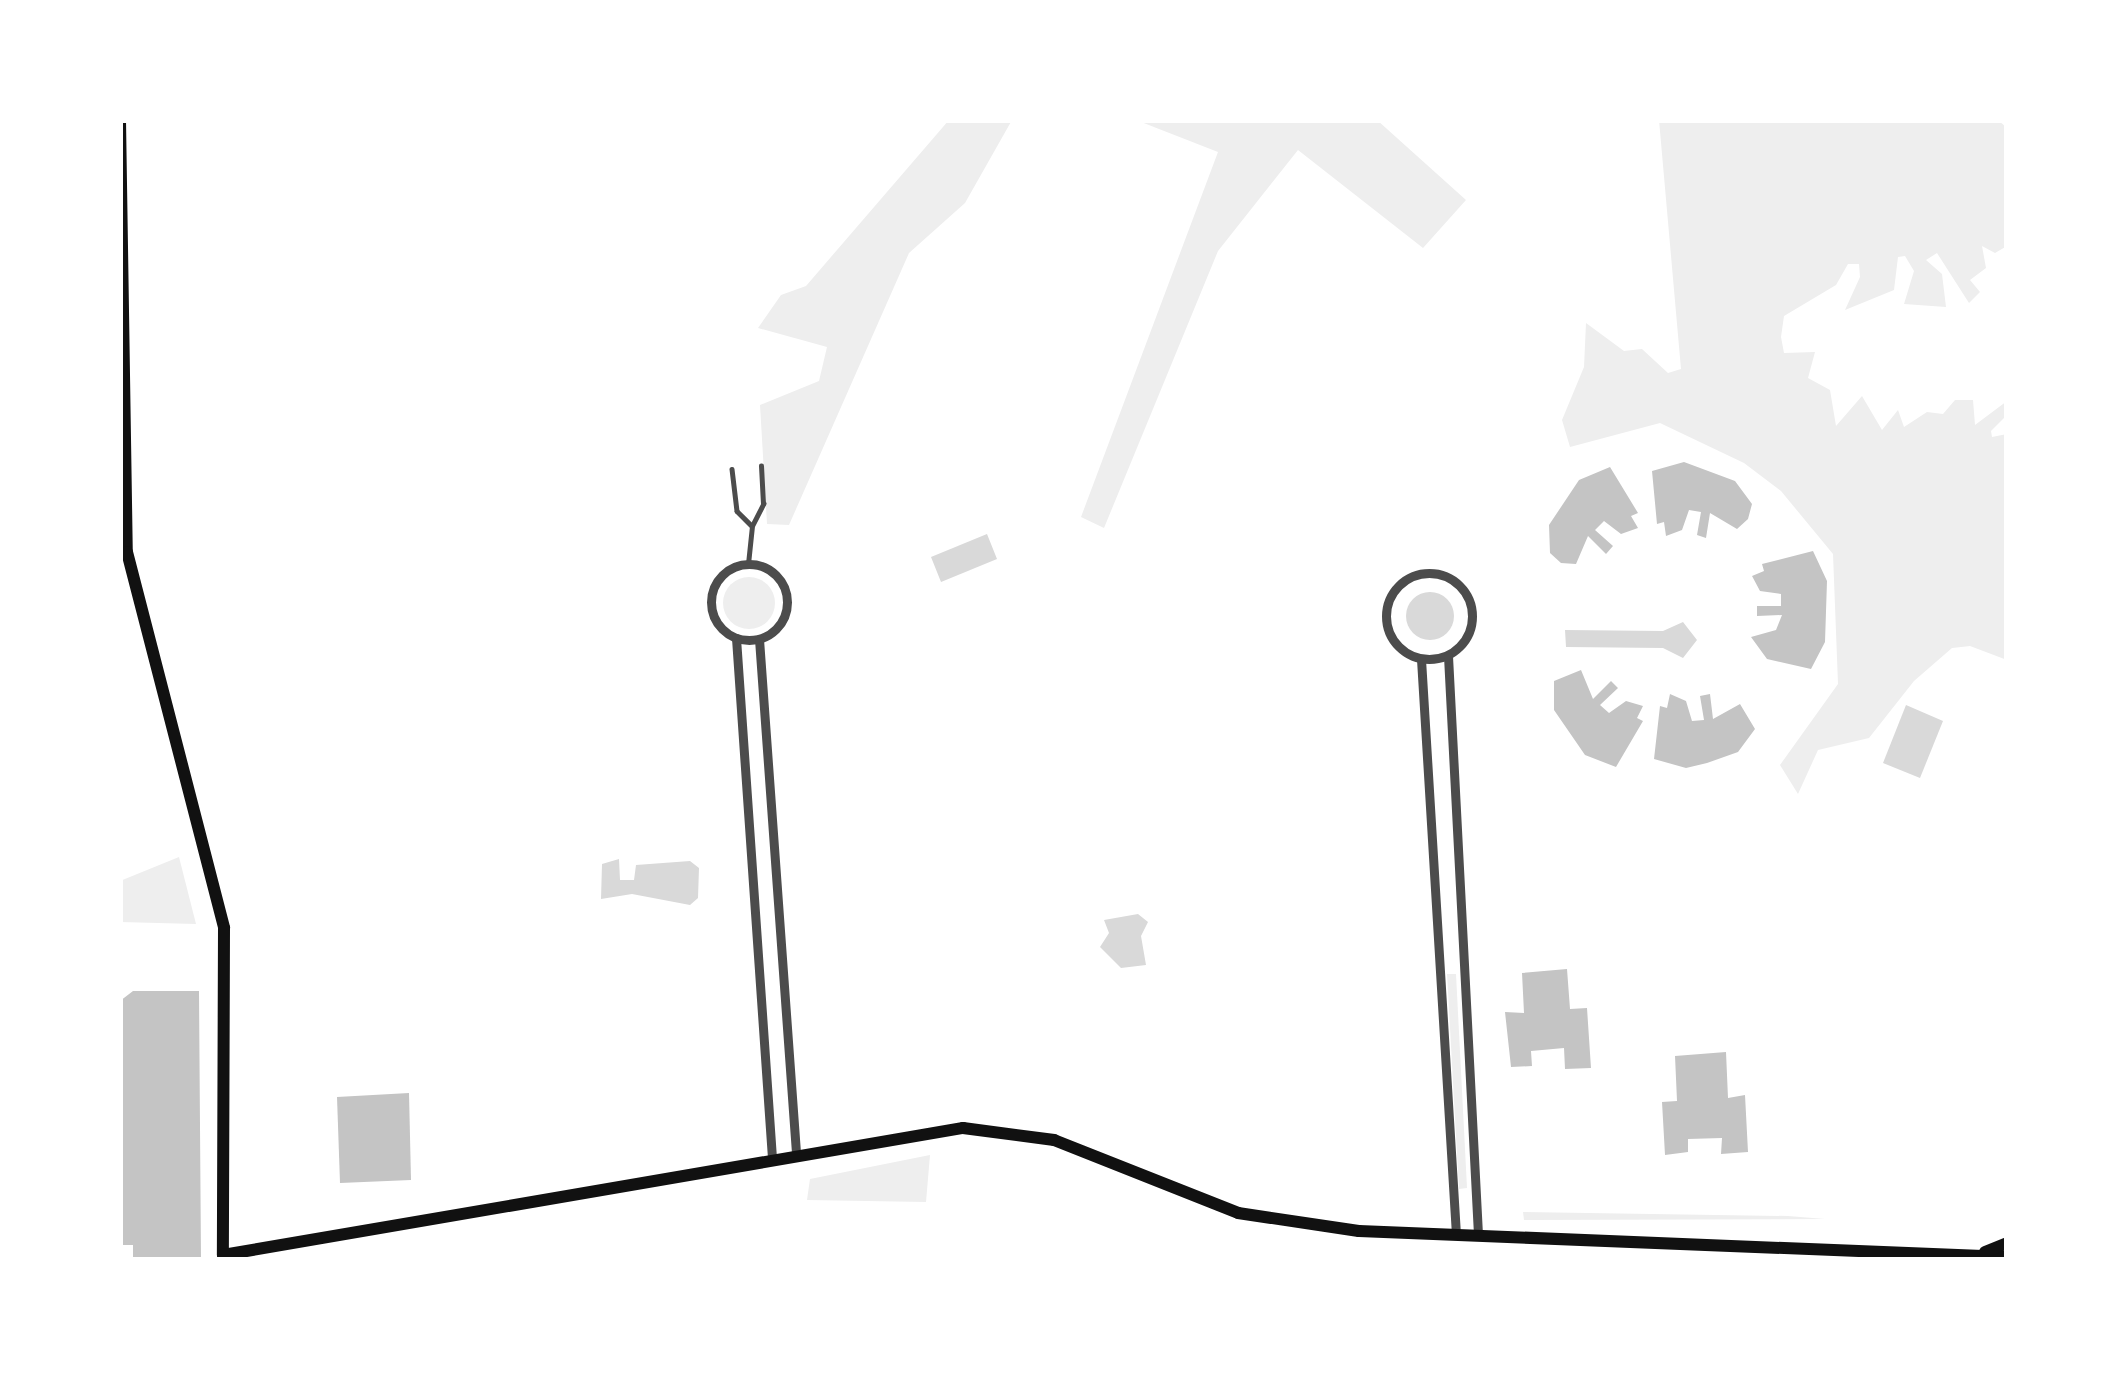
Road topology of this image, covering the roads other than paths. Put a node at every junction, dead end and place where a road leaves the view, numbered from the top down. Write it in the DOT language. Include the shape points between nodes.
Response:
graph roads {
  1 [pos="120,120"];
  2 [pos="761,466"];
  3 [pos="732,469"];
  4 [pos="752,526"];
  5 [pos="748,564"];
  6 [pos="736,638"];
  7 [pos="759,639"];
  8 [pos="1448,656"];
  9 [pos="1421,659"];
  10 [pos="796,1153"];
  11 [pos="772,1158"];
  12 [pos="1456,1234"];
  13 [pos="1478,1234"];
  14 [pos="2007,1243"];
  15 [pos="1908,1255"];
  16 [pos="1978,1255"];
  17 [pos="2007,1257"];
  18 [pos="223,1258"];
  1 -- 18 [label="main road" via="127,552 224,928"];
  2 -- 4 [label="lane" via="763,504"];
  3 -- 4 [label="lane" via="737,511"];
  4 -- 5 [label="lane"];
  5 -- 6 [label="street" via="726,572 712,594 716,620"];
  5 -- 7 [label="street" via="771,571 786,591 783,619"];
  6 -- 7 [label="street"];
  6 -- 11 [label="street"];
  7 -- 10 [label="street"];
  8 -- 9 [label="street"];
  8 -- 9 [label="street" via="1467,637 1472,610 1457,584 1430,573 1402,582 1387,606 1397,646"];
  8 -- 13 [label="street"];
  9 -- 12 [label="street"];
  10 -- 11 [label="main road"];
  10 -- 12 [label="main road" via="930,1129 1009,1130 1238,1213"];
  11 -- 18 [label="main road"];
  12 -- 13 [label="main road"];
  13 -- 15 [label="main road"];
  14 -- 16 [label="main road"];
  15 -- 16 [label="main road"];
  16 -- 17 [label="main road"];
}
